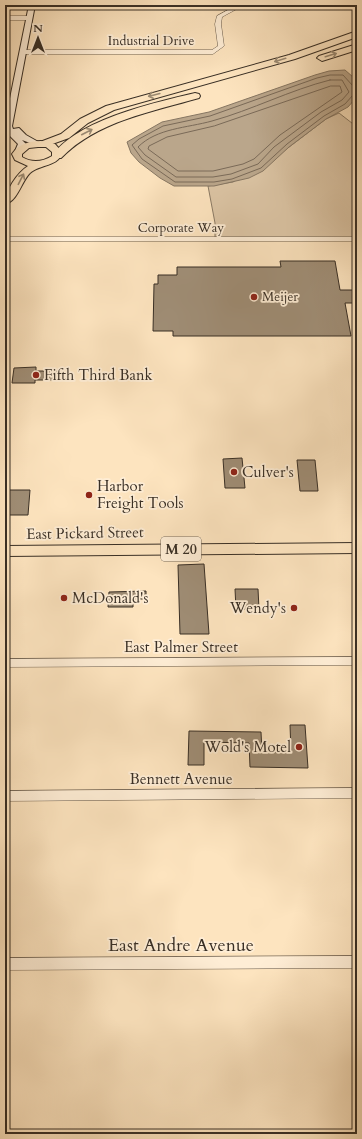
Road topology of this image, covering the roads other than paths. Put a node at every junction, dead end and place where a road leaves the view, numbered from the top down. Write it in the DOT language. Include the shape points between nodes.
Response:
graph roads {
  1 [pos="32,5"];
  2 [pos="241,5"];
  3 [pos="5,18"];
  4 [pos="28,18"];
  5 [pos="357,34"];
  6 [pos="357,47"];
  7 [pos="23,52"];
  8 [pos="243,81"];
  9 [pos="205,93"];
  10 [pos="11,117"];
  11 [pos="41,144"];
  12 [pos="19,154"];
  13 [pos="57,156"];
  14 [pos="42,164"];
  15 [pos="5,188"];
  16 [pos="5,201"];
  17 [pos="5,239"];
  18 [pos="357,239"];
  19 [pos="357,548"];
  20 [pos="5,551"];
  21 [pos="357,661"];
  22 [pos="5,663"];
  23 [pos="357,793"];
  24 [pos="5,796"];
  25 [pos="357,962"];
  26 [pos="5,964"];
  1 -- 4 [label="main road"];
  2 -- 7 [label="street, Industrial Drive" via="220,16 218,24 221,46 213,52"];
  3 -- 4 [label="street"];
  4 -- 7 [label="main road"];
  5 -- 11 [label="highway, one-way" via="292,57 110,108 84,121 65,136"];
  8 -- 6 [label="highway, one-way"];
  7 -- 10 [label="main road"];
  13 -- 9 [label="highway, one-way" via="70,142 98,127"];
  10 -- 11 [label="main road" via="18,132"];
  10 -- 12 [label="main road" via="8,126 22,144"];
  11 -- 12 [label="main road" via="26,146"];
  11 -- 13 [label="main road" via="55,149"];
  12 -- 14 [label="main road" via="27,163"];
  12 -- 15 [label="main road" via="18,168"];
  13 -- 14 [label="main road"];
  16 -- 14 [label="main road, one-way" via="15,191 27,170"];
  17 -- 18 [label="street, Corporate Way"];
  19 -- 20 [label="main road, East Pickard Street / M 20"];
  21 -- 22 [label="street, East Palmer Street"];
  23 -- 24 [label="street, Bennett Avenue"];
  25 -- 26 [label="street, East Andre Avenue"];
}
